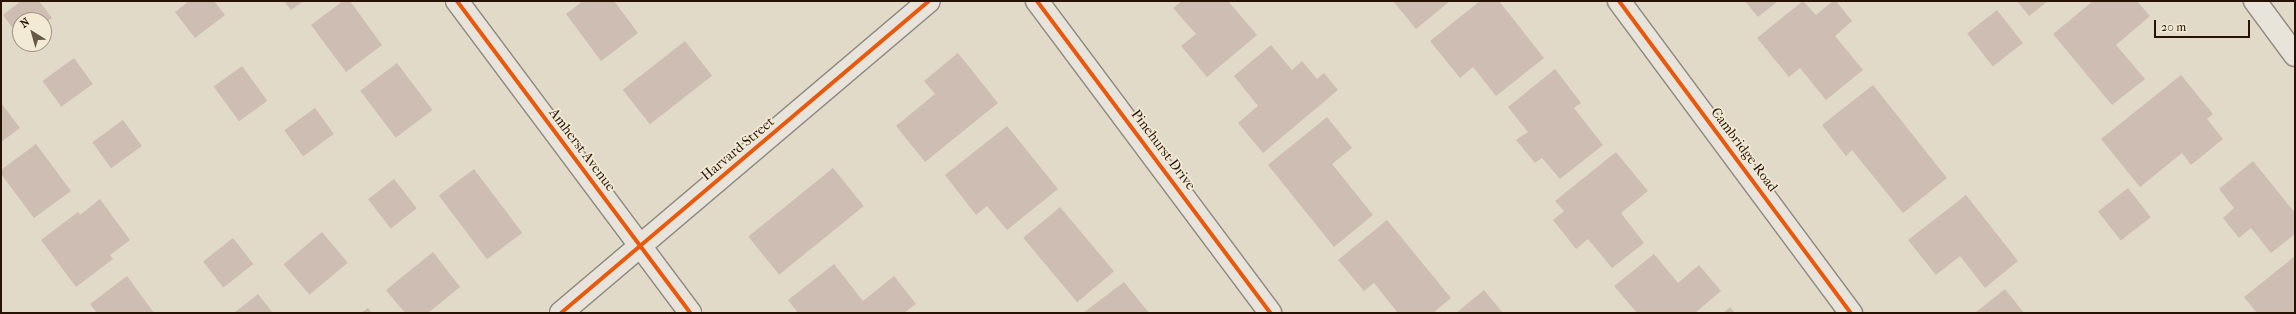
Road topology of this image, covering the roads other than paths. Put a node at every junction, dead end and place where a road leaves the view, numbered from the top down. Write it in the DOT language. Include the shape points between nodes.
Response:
graph roads {
  1 [pos="457,1"];
  2 [pos="929,1"];
  3 [pos="1038,1"];
  4 [pos="1619,1"];
  5 [pos="2255,1"];
  6 [pos="2295,55"];
  7 [pos="640,246"];
  8 [pos="561,313"];
  9 [pos="690,313"];
  10 [pos="1270,313"];
  11 [pos="1851,313"];
  1 -- 7 [label="street, Amherst Avenue"];
  2 -- 7 [label="street, Harvard Street"];
  3 -- 10 [label="street, Pinehurst Drive"];
  4 -- 11 [label="street, Cambridge Road"];
  5 -- 6 [label="street"];
  7 -- 8 [label="street, Harvard Street"];
  7 -- 9 [label="street, Amherst Avenue"];
}
